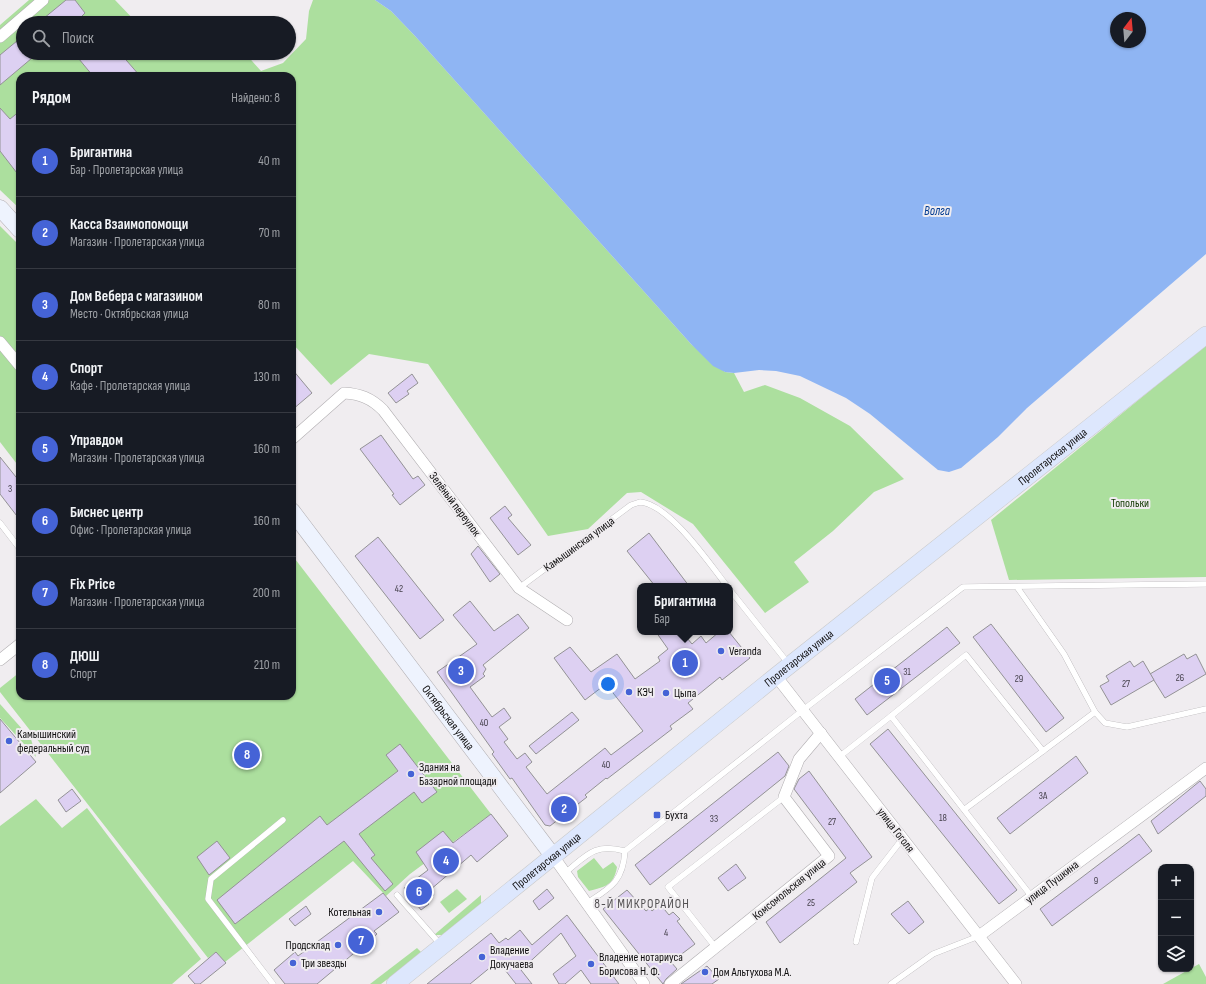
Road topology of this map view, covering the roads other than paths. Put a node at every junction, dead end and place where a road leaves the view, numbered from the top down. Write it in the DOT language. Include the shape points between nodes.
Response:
graph roads {
  1 [pos="43,0"];
  2 [pos="24,16"];
  3 [pos="16,23"];
  4 [pos="0,37"];
  5 [pos="0,208"];
  6 [pos="16,226"];
  7 [pos="1206,335"];
  8 [pos="0,342"];
  9 [pos="16,361"];
  10 [pos="296,435"];
  11 [pos="296,516"];
  12 [pos="0,523"];
  13 [pos="16,543"];
  14 [pos="725,583"];
  15 [pos="1206,584"];
  16 [pos="1017,587"];
  17 [pos="519,588"];
  18 [pos="733,594"];
  19 [pos="567,620"];
  20 [pos="16,647"];
  21 [pos="0,660"];
  22 [pos="790,665"];
  23 [pos="776,676"];
  24 [pos="1206,709"];
  25 [pos="803,710"];
  26 [pos="1095,712"];
  27 [pos="891,716"];
  28 [pos="821,733"];
  29 [pos="1044,752"];
  30 [pos="839,756"];
  31 [pos="1206,768"];
  32 [pos="784,797"];
  33 [pos="965,809"];
  34 [pos="283,820"];
  35 [pos="902,838"];
  36 [pos="625,851"];
  37 [pos="553,856"];
  38 [pos="565,873"];
  39 [pos="397,895"];
  40 [pos="1033,897"];
  41 [pos="587,903"];
  42 [pos="979,936"];
  43 [pos="856,942"];
  44 [pos="442,946"];
  45 [pos="716,948"];
  46 [pos="273,984"];
  47 [pos="395,984"];
  48 [pos="644,984"];
  49 [pos="670,984"];
  50 [pos="891,984"];
  51 [pos="1016,984"];
  1 -- 2 [label="street"];
  3 -- 4 [label="street"];
  5 -- 6 [label="street"];
  7 -- 22 [label="main road, Пролетарская улица"];
  8 -- 9 [label="street"];
  10 -- 17 [label="street, Зелёный переулок" via="344,393 358,394 373,400"];
  11 -- 37 [label="street, Октябрьская улица"];
  12 -- 13 [label="lane"];
  14 -- 17 [label="lane, Камышинская улица" via="679,527 656,508 640,502 631,505"];
  15 -- 16 [label="lane"];
  16 -- 25 [label="lane" via="963,587"];
  16 -- 26 [label="lane" via="1064,654"];
  17 -- 19 [label="street, Зелёный переулок"];
  18 -- 22 [label="lane"];
  20 -- 21 [label="street"];
  22 -- 23 [label="main road, Пролетарская улица"];
  23 -- 25 [label="street, улица Гоголя"];
  23 -- 37 [label="main road, Пролетарская улица"];
  24 -- 26 [label="lane" via="1127,727 1105,723"];
  25 -- 28 [label="street, улица Гоголя"];
  25 -- 36 [label="lane"];
  26 -- 29 [label="lane"];
  27 -- 29 [label="lane" via="966,655"];
  27 -- 30 [label="lane"];
  27 -- 33 [label="lane"];
  28 -- 30 [label="street, улица Гоголя"];
  28 -- 32 [label="street" via="799,759"];
  29 -- 33 [label="lane"];
  30 -- 35 [label="street, улица Гоголя"];
  31 -- 40 [label="street, улица Пушкина"];
  32 -- 45 [label="street, Комсомольская улица" via="829,856"];
  32 -- 45 [label="lane" via="668,887"];
  33 -- 40 [label="lane"];
  34 -- 46 [label="lane" via="211,880 208,899"];
  35 -- 42 [label="street, улица Гоголя"];
  35 -- 43 [label="lane" via="872,878"];
  36 -- 38 [label="lane" via="610,847 598,849"];
  36 -- 41 [label="lane" via="619,878 611,888"];
  37 -- 38 [label="street, Октябрьская улица"];
  37 -- 44 [label="main road, Пролетарская улица"];
  38 -- 41 [label="street, Октябрьская улица"];
  39 -- 44 [label="lane"];
  40 -- 42 [label="street, улица Пушкина"];
  41 -- 48 [label="street, Октябрьская улица"];
  42 -- 50 [label="lane, улица Пушкина" via="933,954"];
  42 -- 51 [label="street, улица Гоголя"];
  44 -- 47 [label="main road, Пролетарская улица"];
  45 -- 49 [label="street, Комсомольская улица"];
}
